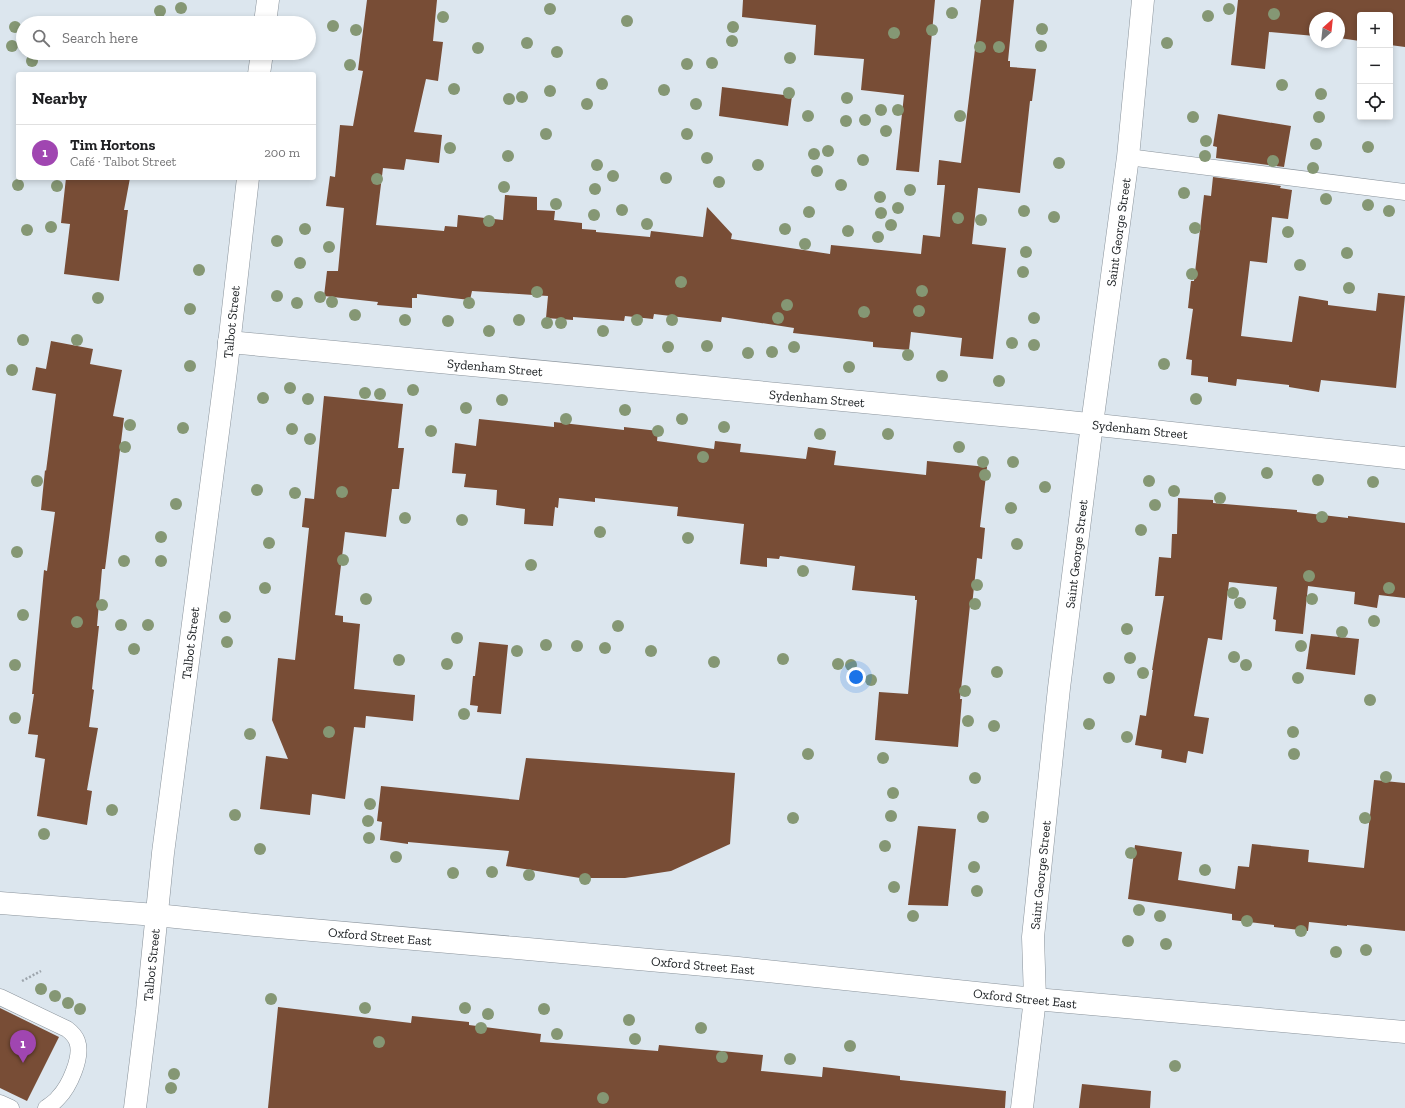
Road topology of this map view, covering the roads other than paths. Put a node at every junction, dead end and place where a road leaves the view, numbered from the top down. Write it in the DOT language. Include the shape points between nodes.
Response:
graph roads {
  1 [pos="268,0"];
  2 [pos="1143,0"];
  3 [pos="266,16"];
  4 [pos="261,60"];
  5 [pos="260,72"];
  6 [pos="1128,157"];
  7 [pos="248,180"];
  8 [pos="1405,192"];
  9 [pos="229,342"];
  10 [pos="1092,424"];
  11 [pos="1405,458"];
  12 [pos="0,903"];
  13 [pos="156,915"];
  14 [pos="0,996"];
  15 [pos="1035,999"];
  16 [pos="1405,1032"];
  17 [pos="0,1103"];
  18 [pos="11,1108"];
  19 [pos="46,1108"];
  20 [pos="135,1108"];
  21 [pos="1022,1108"];
  1 -- 3 [label="street"];
  2 -- 6 [label="street, Saint George Street"];
  4 -- 5 [label="street"];
  6 -- 8 [label="lane"];
  6 -- 10 [label="street, Saint George Street"];
  7 -- 9 [label="street, Talbot Street"];
  9 -- 10 [label="street, Sydenham Street"];
  9 -- 13 [label="street, Talbot Street"];
  10 -- 11 [label="street, Sydenham Street"];
  10 -- 15 [label="street, Saint George Street" via="1059,688 1033,937"];
  12 -- 13 [label="street, Oxford Street East"];
  13 -- 15 [label="street, Oxford Street East" via="722,967"];
  13 -- 20 [label="street, Talbot Street"];
  14 -- 19 [label="lane" via="68,1029 78,1042 78,1058 74,1072 59,1098"];
  15 -- 16 [label="street, Oxford Street East"];
  15 -- 21 [label="street, Saint George Street"];
  17 -- 18 [label="lane"];
}
